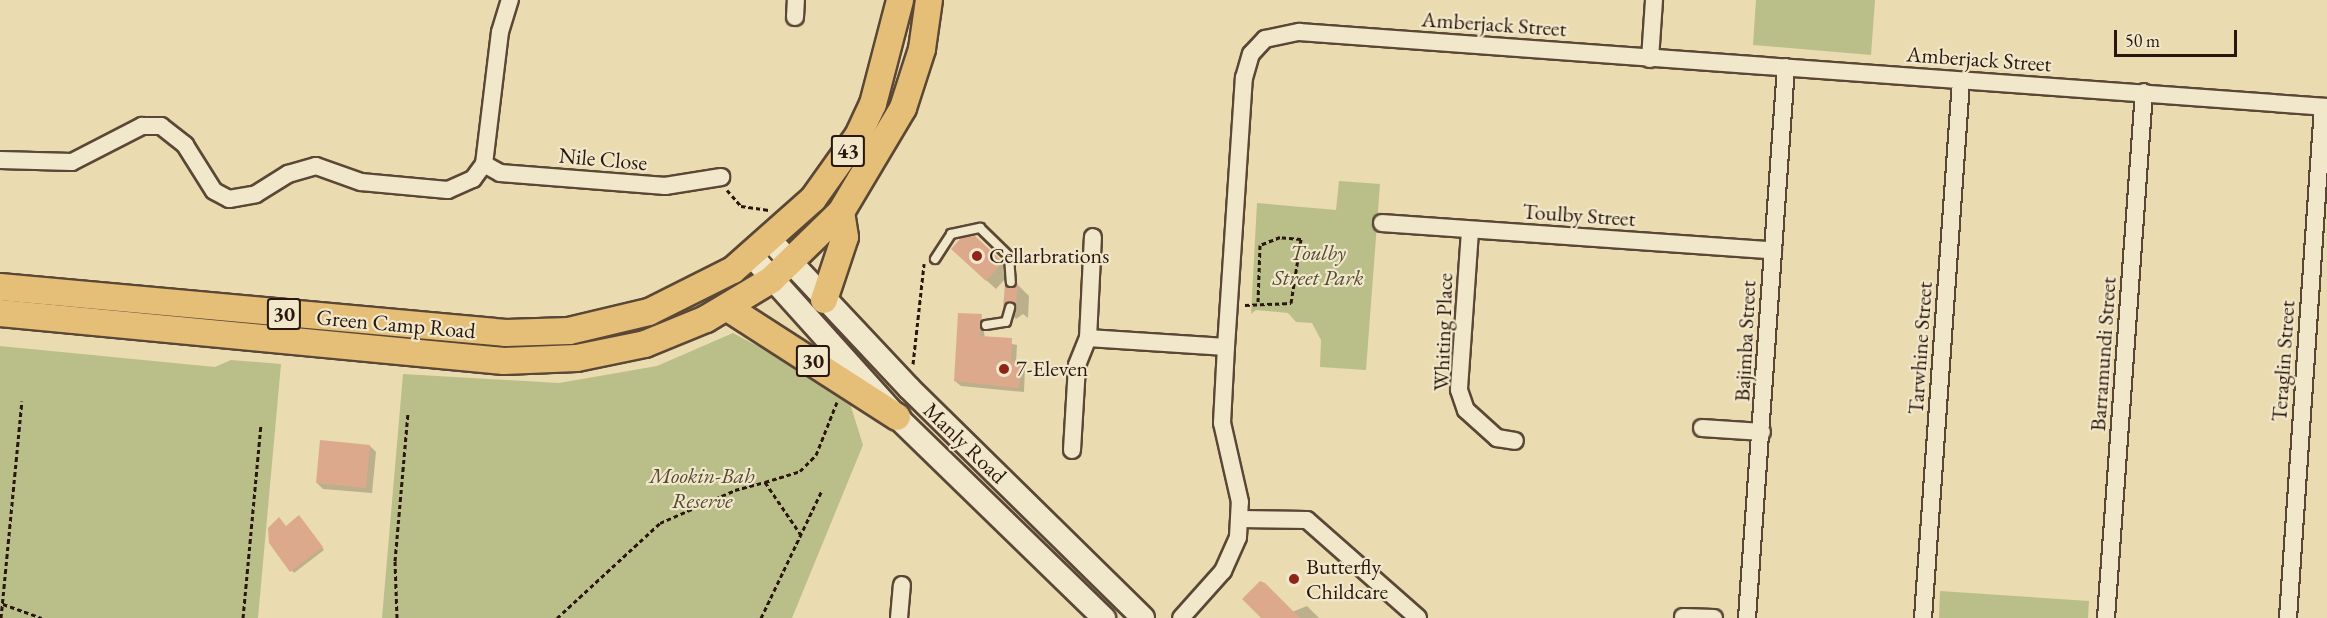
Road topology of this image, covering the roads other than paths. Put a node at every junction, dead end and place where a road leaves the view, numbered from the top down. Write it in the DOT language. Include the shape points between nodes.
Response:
graph roads {
  1 [pos="510,0"];
  2 [pos="796,0"];
  3 [pos="900,0"];
  4 [pos="929,0"];
  5 [pos="1654,0"];
  6 [pos="795,17"];
  7 [pos="907,46"];
  8 [pos="1650,59"];
  9 [pos="1786,67"];
  10 [pos="1961,81"];
  11 [pos="2144,92"];
  12 [pos="2325,107"];
  13 [pos="0,160"];
  14 [pos="484,164"];
  15 [pos="721,177"];
  16 [pos="841,212"];
  17 [pos="1382,223"];
  18 [pos="1470,231"];
  19 [pos="1093,237"];
  20 [pos="762,248"];
  21 [pos="1773,250"];
  22 [pos="935,259"];
  23 [pos="781,272"];
  24 [pos="1011,282"];
  25 [pos="0,287"];
  26 [pos="824,300"];
  27 [pos="728,308"];
  28 [pos="1010,308"];
  29 [pos="0,313"];
  30 [pos="986,325"];
  31 [pos="1088,338"];
  32 [pos="1226,348"];
  33 [pos="897,417"];
  34 [pos="1702,428"];
  35 [pos="1762,432"];
  36 [pos="1515,441"];
  37 [pos="1072,450"];
  38 [pos="1240,519"];
  39 [pos="902,585"];
  40 [pos="1683,616"];
  41 [pos="898,618"];
  42 [pos="1104,618"];
  43 [pos="1143,618"];
  44 [pos="1181,618"];
  45 [pos="1418,618"];
  46 [pos="1714,618"];
  47 [pos="1747,618"];
  48 [pos="1923,618"];
  49 [pos="2106,618"];
  50 [pos="2288,618"];
  1 -- 14 [label="street" via="500,32"];
  2 -- 6 [label="street"];
  3 -- 7 [label="main road, 43"];
  4 -- 7 [label="main road, 43"];
  5 -- 8 [label="street"];
  7 -- 16 [label="main road, 43" via="891,134"];
  7 -- 20 [label="main road, 43" via="858,136 813,199"];
  8 -- 9 [label="street, Amberjack Street"];
  8 -- 32 [label="street, Amberjack Street" via="1299,32 1265,39 1251,54 1245,78"];
  9 -- 10 [label="street, Amberjack Street"];
  9 -- 21 [label="street, Bajimba Street"];
  10 -- 11 [label="street, Amberjack Street"];
  10 -- 48 [label="street, Tarwhine Street"];
  11 -- 12 [label="street, Amberjack Street"];
  11 -- 49 [label="street, Barramundi Street"];
  12 -- 50 [label="street, Teraglin Street"];
  13 -- 14 [label="street" via="72,162 142,126 161,126 185,145 214,191 229,198 256,194 288,174 316,166 361,182 448,190 473,179"];
  14 -- 15 [label="street, Nile Close" via="500,173 665,186"];
  16 -- 23 [label="main road, 43"];
  16 -- 26 [label="main road" via="845,237"];
  17 -- 18 [label="street, Toulby Street"];
  18 -- 21 [label="street, Toulby Street"];
  18 -- 36 [label="street, Whiting Place" via="1459,390 1474,417 1497,438"];
  19 -- 31 [label="street"];
  20 -- 23 [label="main road, Manly Road / 30"];
  20 -- 25 [label="main road, Green Camp Road / 30" via="712,283 649,312 598,326 538,333"];
  21 -- 35 [label="street, Bajimba Street"];
  22 -- 24 [label="lane" via="951,234 980,228 1009,256"];
  23 -- 26 [label="main road, Manly Road / 30"];
  23 -- 27 [label="main road, 43"];
  23 -- 33 [label="main road, Manly Road"];
  26 -- 43 [label="main road, Manly Road / 30"];
  27 -- 29 [label="main road, Green Camp Road / 30" via="622,350 525,361 291,344"];
  27 -- 33 [label="main road, 30"];
  28 -- 30 [label="lane" via="1006,322"];
  31 -- 32 [label="street"];
  31 -- 37 [label="street" via="1077,365"];
  32 -- 38 [label="street, Amberjack Street" via="1222,423"];
  33 -- 42 [label="main road, Manly Road / 30"];
  34 -- 35 [label="street"];
  35 -- 47 [label="street, Bajimba Street"];
  38 -- 44 [label="street, Amberjack Street" via="1223,571"];
  38 -- 45 [label="street" via="1307,520"];
  39 -- 41 [label="street"];
  40 -- 46 [label="street"];
}
